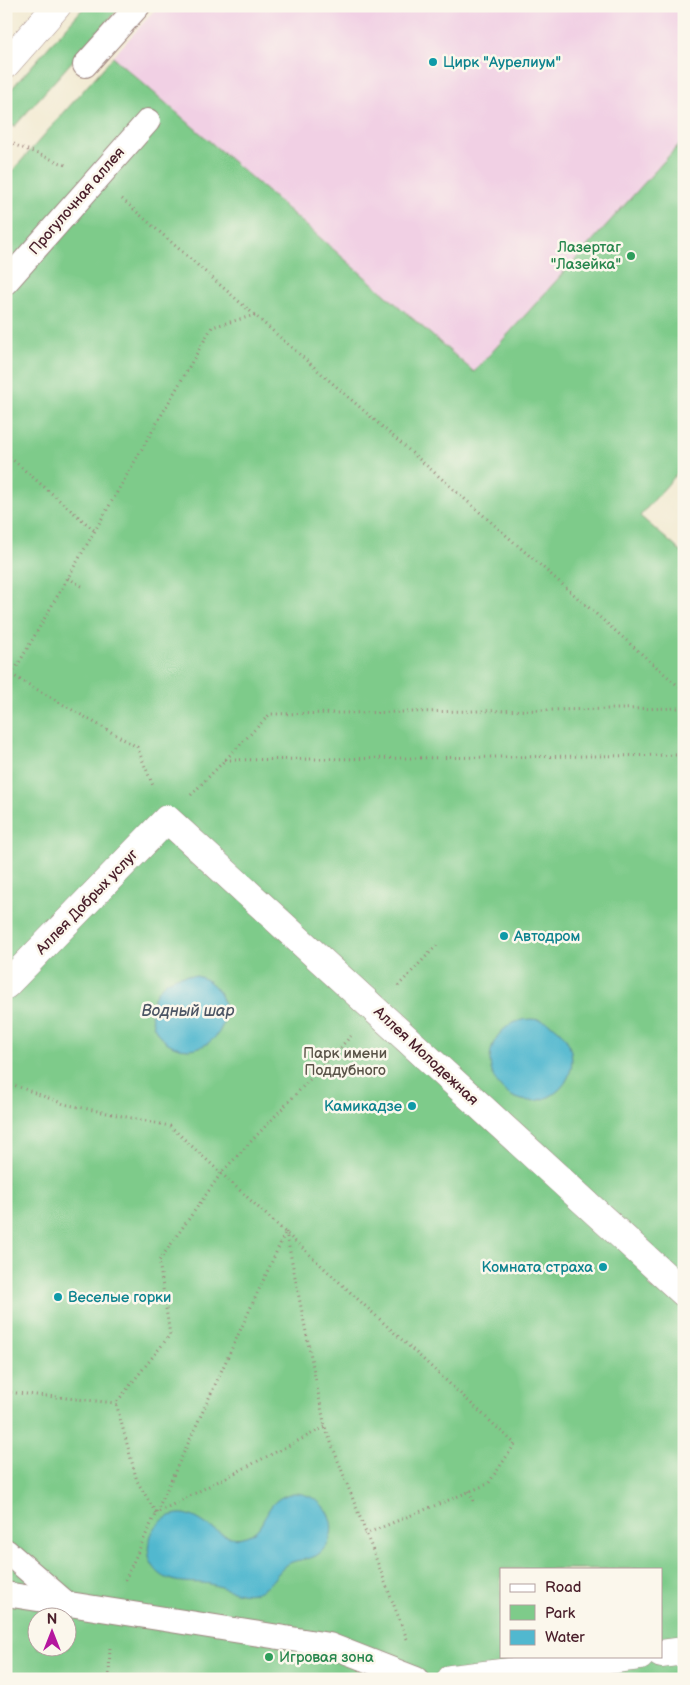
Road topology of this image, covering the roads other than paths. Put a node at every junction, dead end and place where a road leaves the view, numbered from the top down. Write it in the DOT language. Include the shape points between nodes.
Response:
graph roads {
  1 [pos="57,6"];
  2 [pos="138,6"];
  3 [pos="6,64"];
  4 [pos="85,65"];
  5 [pos="148,121"];
  6 [pos="6,282"];
  7 [pos="168,819"];
  8 [pos="6,985"];
  9 [pos="684,1293"];
  10 [pos="6,1551"];
  11 [pos="6,1594"];
  12 [pos="66,1604"];
  13 [pos="684,1651"];
  14 [pos="662,1654"];
  15 [pos="624,1658"];
  16 [pos="416,1679"];
  17 [pos="451,1679"];
  1 -- 3 [label="street"];
  2 -- 4 [label="lane"];
  5 -- 6 [label="lane, Прогулочная аллея"];
  7 -- 8 [label="street, Аллея Добрых услуг"];
  7 -- 9 [label="street, Аллея Молодежная"];
  10 -- 12 [label="lane"];
  11 -- 12 [label="lane"];
  12 -- 16 [label="lane" via="329,1645"];
  13 -- 14 [label="street"];
  15 -- 17 [label="street"];
}
